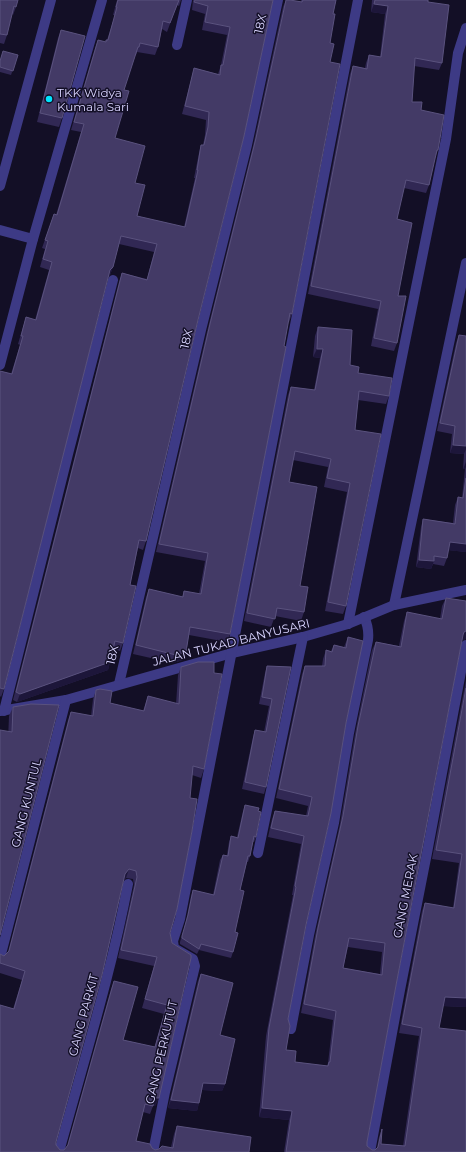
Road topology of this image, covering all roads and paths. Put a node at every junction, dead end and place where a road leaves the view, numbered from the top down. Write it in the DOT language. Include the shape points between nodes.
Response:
graph roads {
  1 [pos="51,0"];
  2 [pos="102,0"];
  3 [pos="188,0"];
  4 [pos="278,0"];
  5 [pos="358,0"];
  6 [pos="466,28"];
  7 [pos="178,45"];
  8 [pos="0,186"];
  9 [pos="0,230"];
  10 [pos="33,239"];
  11 [pos="466,264"];
  12 [pos="114,280"];
  13 [pos="0,365"];
  14 [pos="466,590"];
  15 [pos="394,605"];
  16 [pos="364,617"];
  17 [pos="348,624"];
  18 [pos="302,637"];
  19 [pos="466,645"];
  20 [pos="232,653"];
  21 [pos="119,684"];
  22 [pos="66,700"];
  23 [pos="2,711"];
  24 [pos="258,853"];
  25 [pos="128,884"];
  26 [pos="0,958"];
  27 [pos="291,1029"];
  28 [pos="59,1152"];
  29 [pos="153,1152"];
  30 [pos="370,1152"];
  1 -- 8 [label="street"];
  2 -- 10 [label="street"];
  3 -- 7 [label="street"];
  4 -- 21 [label="street, 18X" via="247,145 201,330"];
  5 -- 20 [label="street"];
  6 -- 17 [label="street" via="458,54 446,139"];
  9 -- 10 [label="street"];
  10 -- 13 [label="street"];
  11 -- 15 [label="street"];
  12 -- 23 [label="street"];
  14 -- 15 [label="street, JALAN TUKAD BANYUSARI"];
  15 -- 16 [label="street, JALAN TUKAD BANYUSARI"];
  16 -- 17 [label="street, JALAN TUKAD BANYUSARI"];
  16 -- 27 [label="street" via="369,631 368,640 334,823"];
  17 -- 18 [label="street, JALAN TUKAD BANYUSARI"];
  18 -- 20 [label="street, JALAN TUKAD BANYUSARI"];
  18 -- 24 [label="street"];
  19 -- 30 [label="street, GANG MERAK"];
  20 -- 21 [label="street, JALAN TUKAD BANYUSARI"];
  20 -- 29 [label="street, GANG PERKUTUT" via="180,919 173,941 174,948 193,959 195,966 164,1092"];
  21 -- 22 [label="street, JALAN TUKAD BANYUSARI"];
  22 -- 23 [label="street, JALAN TUKAD BANYUSARI"];
  22 -- 26 [label="street, GANG KUNTUL"];
  25 -- 28 [label="street, GANG PARKIT" via="104,986"];
}
